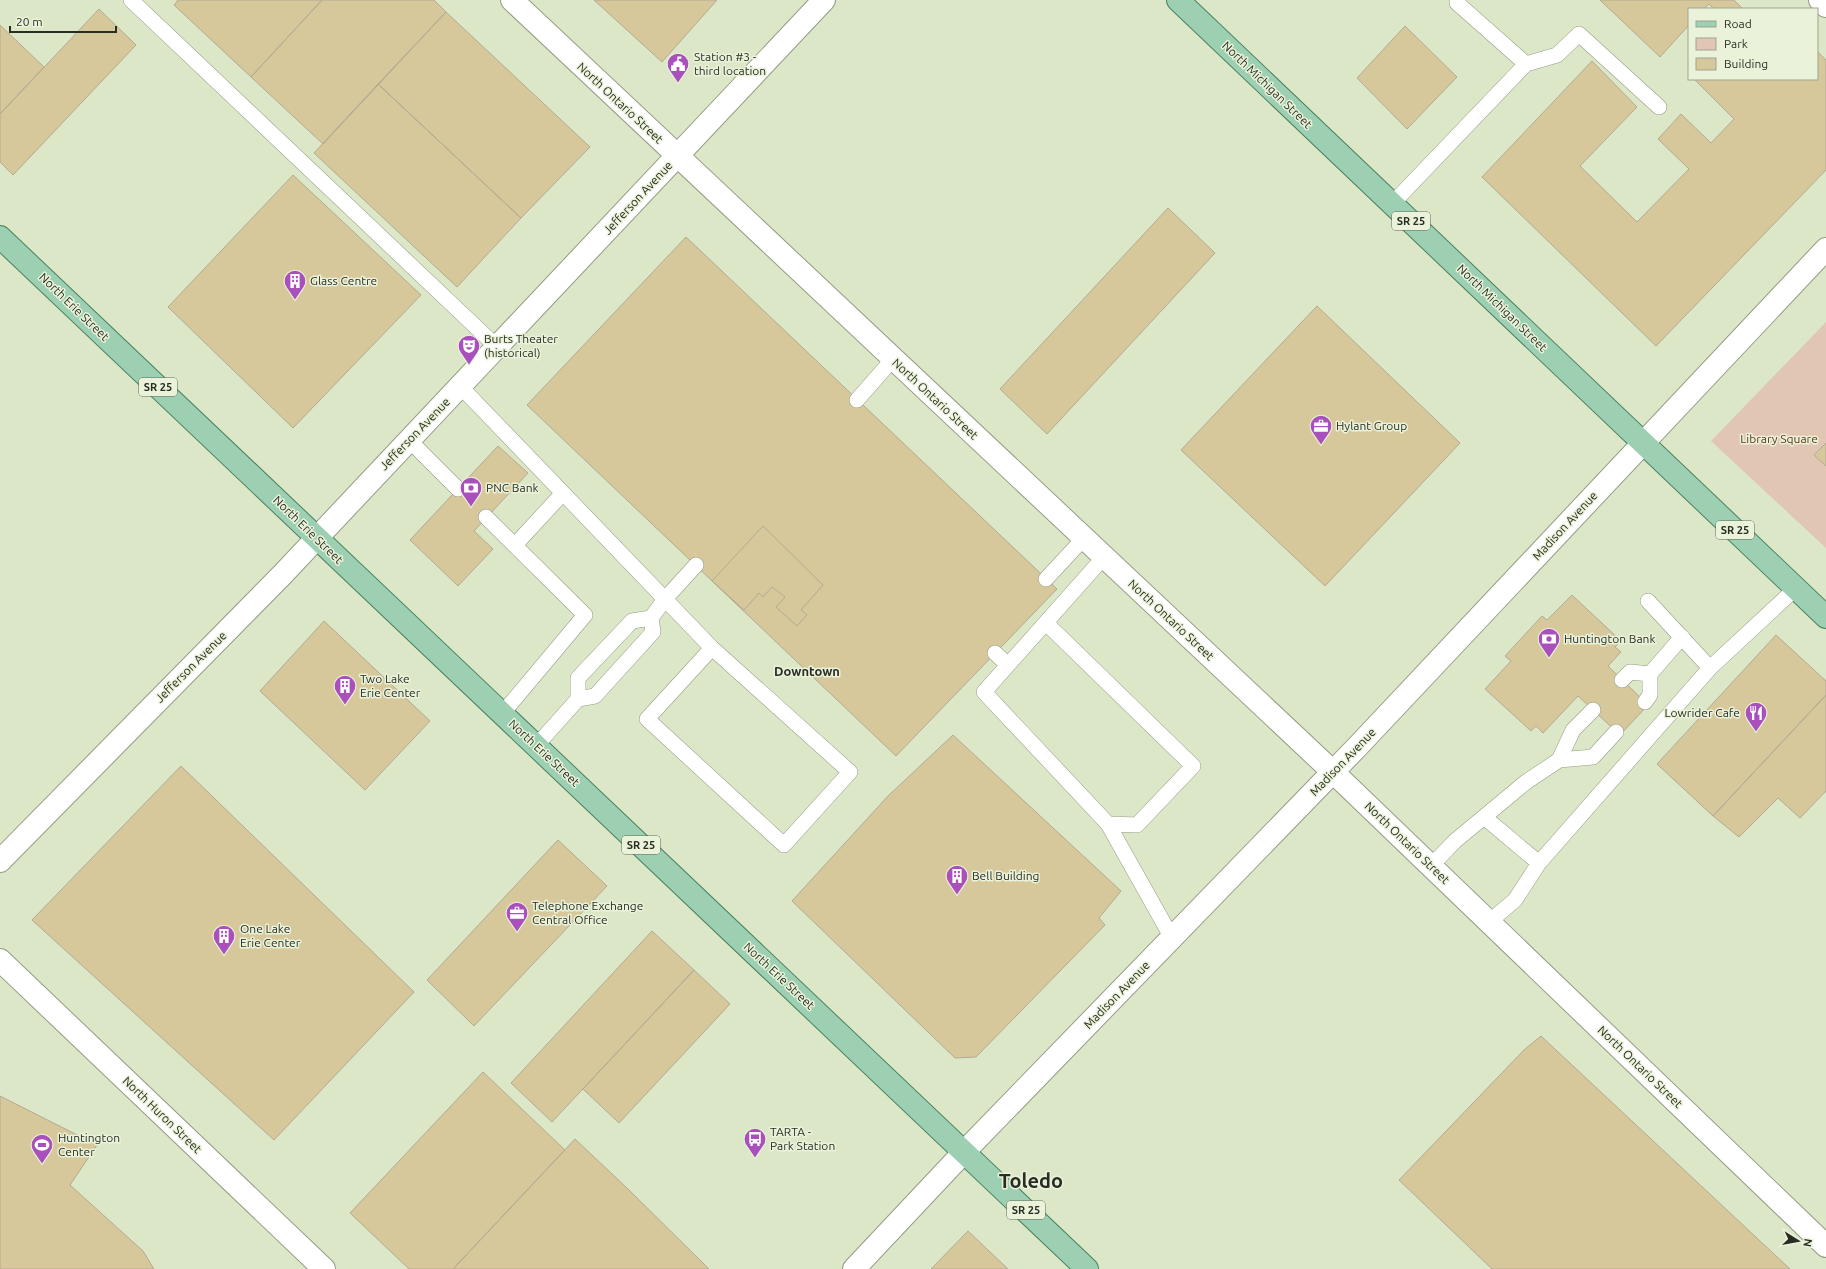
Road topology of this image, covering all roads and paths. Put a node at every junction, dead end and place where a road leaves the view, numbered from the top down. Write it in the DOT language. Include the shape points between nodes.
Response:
graph roads {
  1 [pos="131,0"];
  2 [pos="512,0"];
  3 [pos="824,0"];
  4 [pos="1178,0"];
  5 [pos="1820,0"];
  6 [pos="1457,3"];
  7 [pos="1826,6"];
  8 [pos="1526,64"];
  9 [pos="1659,107"];
  10 [pos="677,156"];
  11 [pos="1392,204"];
  12 [pos="0,237"];
  13 [pos="1826,249"];
  14 [pos="497,347"];
  15 [pos="893,358"];
  16 [pos="460,386"];
  17 [pos="857,400"];
  18 [pos="409,440"];
  19 [pos="1643,443"];
  20 [pos="458,489"];
  21 [pos="563,493"];
  22 [pos="486,517"];
  23 [pos="316,538"];
  24 [pos="1084,538"];
  25 [pos="515,545"];
  26 [pos="1104,557"];
  27 [pos="696,565"];
  28 [pos="1046,579"];
  29 [pos="1796,588"];
  30 [pos="665,599"];
  31 [pos="1648,601"];
  32 [pos="1826,617"];
  33 [pos="651,618"];
  34 [pos="1046,623"];
  35 [pos="1682,637"];
  36 [pos="712,648"];
  37 [pos="996,654"];
  38 [pos="1008,665"];
  39 [pos="1710,668"];
  40 [pos="1650,674"];
  41 [pos="1622,680"];
  42 [pos="578,699"];
  43 [pos="1645,702"];
  44 [pos="1593,710"];
  45 [pos="502,714"];
  46 [pos="1616,732"];
  47 [pos="536,746"];
  48 [pos="1559,760"];
  49 [pos="1333,772"];
  50 [pos="1484,818"];
  51 [pos="1108,824"];
  52 [pos="0,861"];
  53 [pos="1539,863"];
  54 [pos="1431,866"];
  55 [pos="1489,922"];
  56 [pos="1172,938"];
  57 [pos="0,960"];
  58 [pos="964,1152"];
  59 [pos="1826,1246"];
  60 [pos="324,1269"];
  61 [pos="854,1269"];
  62 [pos="1087,1269"];
  1 -- 14 [label="lane"];
  2 -- 10 [label="street, North Ontario Street"];
  3 -- 10 [label="street, Jefferson Avenue"];
  4 -- 11 [label="main road, North Michigan Street / SR 25"];
  5 -- 7 [label="street"];
  6 -- 8 [label="lane"];
  8 -- 9 [label="lane" via="1557,55 1579,34"];
  8 -- 11 [label="lane"];
  10 -- 14 [label="street, Jefferson Avenue"];
  10 -- 15 [label="street, North Ontario Street"];
  11 -- 19 [label="main road, North Michigan Street / SR 25"];
  12 -- 23 [label="main road, North Erie Street / SR 25"];
  13 -- 19 [label="street, Madison Avenue"];
  14 -- 16 [label="street, Jefferson Avenue"];
  15 -- 17 [label="lane"];
  15 -- 24 [label="street, North Ontario Street"];
  16 -- 18 [label="street, Jefferson Avenue"];
  16 -- 21 [label="lane"];
  18 -- 20 [label="lane"];
  18 -- 23 [label="street, Jefferson Avenue"];
  19 -- 29 [label="main road, North Michigan Street / SR 25"];
  19 -- 49 [label="street, Madison Avenue"];
  21 -- 25 [label="lane"];
  21 -- 30 [label="lane"];
  22 -- 25 [label="lane"];
  23 -- 45 [label="main road, North Erie Street / SR 25"];
  23 -- 52 [label="street, Jefferson Avenue"];
  24 -- 26 [label="street, North Ontario Street"];
  24 -- 28 [label="lane"];
  25 -- 45 [label="lane" via="585,615"];
  26 -- 34 [label="lane"];
  26 -- 49 [label="street, North Ontario Street"];
  27 -- 30 [label="lane"];
  29 -- 32 [label="main road, North Michigan Street / SR 25"];
  29 -- 39 [label="lane"];
  30 -- 33 [label="lane"];
  30 -- 36 [label="lane"];
  31 -- 35 [label="lane"];
  33 -- 42 [label="lane" via="654,632 645,642 595,696"];
  33 -- 42 [label="lane" via="632,621 578,678"];
  34 -- 38 [label="lane"];
  34 -- 51 [label="lane" via="1193,766 1137,825"];
  35 -- 39 [label="lane"];
  35 -- 40 [label="lane"];
  36 -- 36 [label="lane" via="647,719 784,844 850,772"];
  37 -- 38 [label="lane"];
  38 -- 51 [label="lane" via="984,692"];
  39 -- 53 [label="lane"];
  40 -- 41 [label="lane" via="1630,672"];
  40 -- 43 [label="lane" via="1650,695"];
  42 -- 47 [label="lane"];
  44 -- 48 [label="lane" via="1573,730"];
  45 -- 47 [label="main road, North Erie Street / SR 25"];
  46 -- 48 [label="lane" via="1593,757"];
  47 -- 58 [label="main road, North Erie Street / SR 25"];
  48 -- 50 [label="lane" via="1526,782"];
  49 -- 54 [label="street, North Ontario Street"];
  49 -- 56 [label="street, Madison Avenue"];
  50 -- 53 [label="lane"];
  50 -- 54 [label="lane" via="1455,841"];
  51 -- 56 [label="lane"];
  53 -- 55 [label="lane" via="1515,900"];
  54 -- 55 [label="street, North Ontario Street"];
  55 -- 59 [label="street, North Ontario Street"];
  56 -- 58 [label="street, Madison Avenue"];
  57 -- 60 [label="street, North Huron Street"];
  58 -- 61 [label="street, Madison Avenue"];
  58 -- 62 [label="main road, North Erie Street / SR 25"];
}
